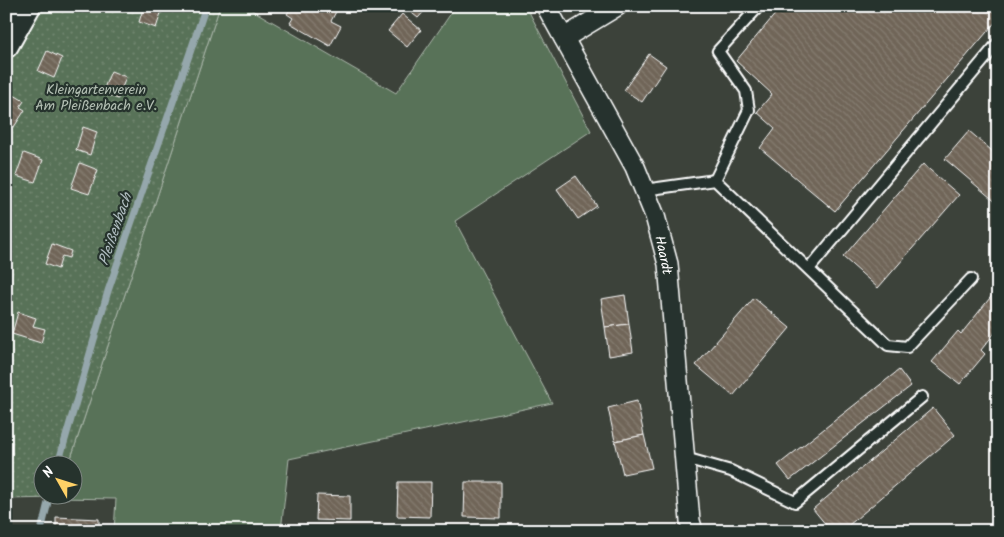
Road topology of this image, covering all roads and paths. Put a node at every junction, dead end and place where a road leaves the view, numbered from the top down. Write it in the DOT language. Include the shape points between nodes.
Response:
graph roads {
  1 [pos="28,6"];
  2 [pos="546,6"];
  3 [pos="617,6"];
  4 [pos="759,6"];
  5 [pos="564,38"];
  6 [pos="998,43"];
  7 [pos="6,45"];
  8 [pos="715,180"];
  9 [pos="644,190"];
  10 [pos="809,269"];
  11 [pos="971,280"];
  12 [pos="922,397"];
  13 [pos="685,458"];
  14 [pos="693,531"];
  1 -- 7 [label="street"];
  2 -- 5 [label="street, Haardt"];
  3 -- 5 [label="street"];
  4 -- 8 [label="lane" via="718,51 746,91 749,110"];
  5 -- 9 [label="street, Haardt" via="635,167"];
  6 -- 10 [label="lane"];
  8 -- 9 [label="lane"];
  8 -- 10 [label="lane"];
  9 -- 13 [label="street, Haardt" via="668,264"];
  10 -- 11 [label="lane" via="888,345 907,347"];
  12 -- 13 [label="lane" via="795,502 731,471"];
  13 -- 14 [label="street, Haardt"];
}
